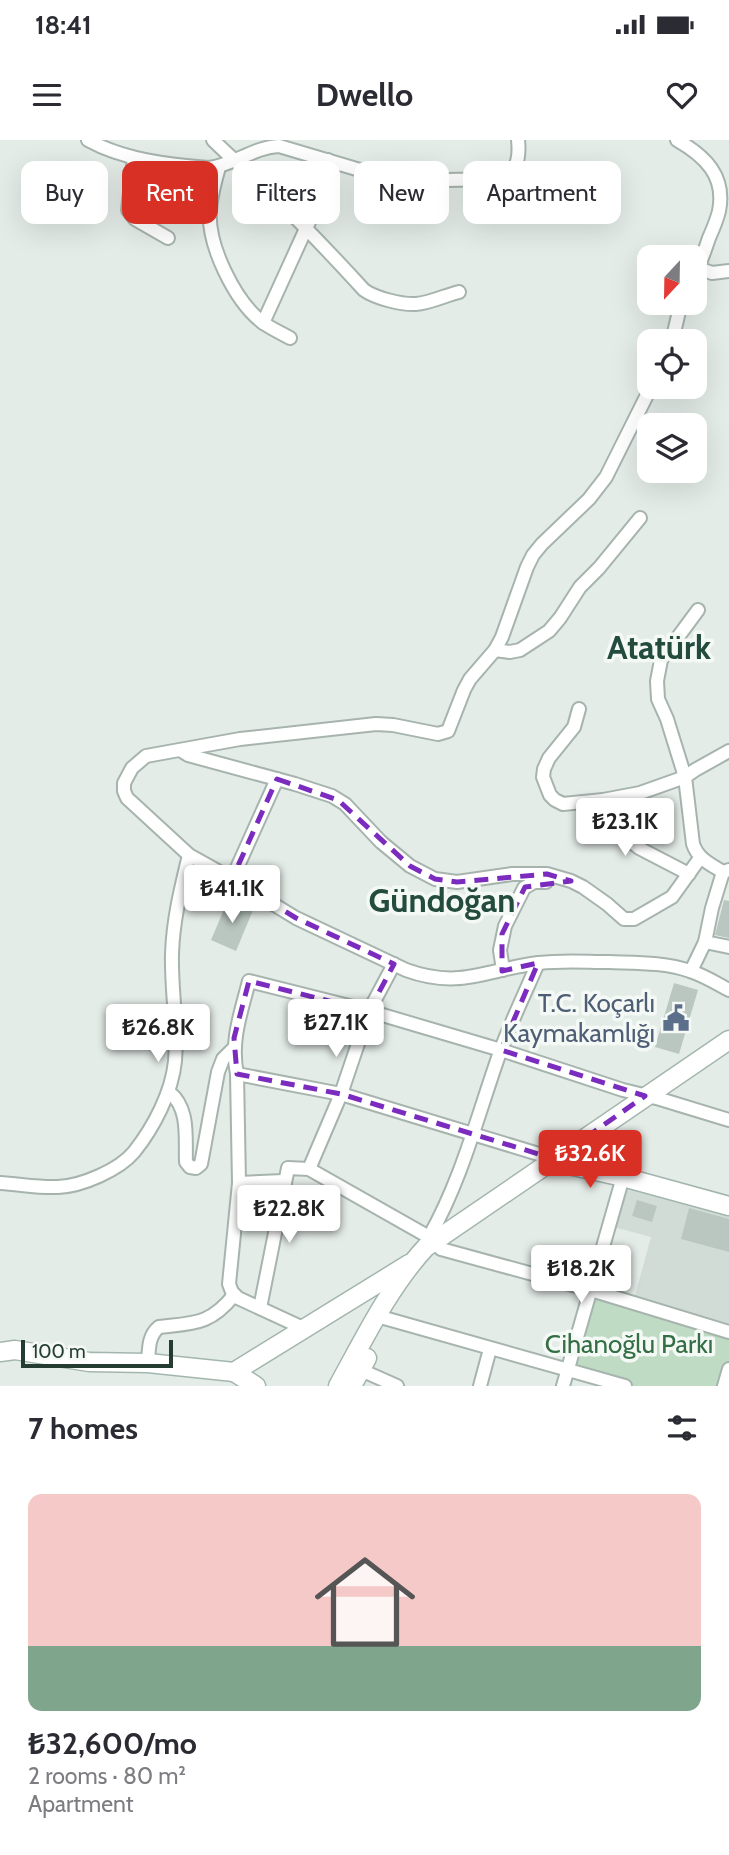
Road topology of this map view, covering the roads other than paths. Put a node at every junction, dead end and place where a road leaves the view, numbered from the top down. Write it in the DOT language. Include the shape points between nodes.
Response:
graph roads {
  1 [pos="88,140"];
  2 [pos="213,140"];
  3 [pos="518,140"];
  4 [pos="677,140"];
  5 [pos="285,143"];
  6 [pos="134,158"];
  7 [pos="233,160"];
  8 [pos="328,160"];
  9 [pos="219,167"];
  10 [pos="307,228"];
  11 [pos="168,238"];
  12 [pos="706,245"];
  13 [pos="729,271"];
  14 [pos="707,272"];
  15 [pos="459,292"];
  16 [pos="263,323"];
  17 [pos="290,338"];
  18 [pos="645,399"];
  19 [pos="640,518"];
  20 [pos="698,610"];
  21 [pos="495,650"];
  22 [pos="579,709"];
  23 [pos="180,750"];
  24 [pos="729,751"];
  25 [pos="685,777"];
  26 [pos="277,779"];
  27 [pos="603,800"];
  28 [pos="189,855"];
  29 [pos="700,858"];
  30 [pos="726,871"];
  31 [pos="689,874"];
  32 [pos="232,879"];
  33 [pos="571,881"];
  34 [pos="705,942"];
  35 [pos="729,947"];
  36 [pos="538,963"];
  37 [pos="394,964"];
  38 [pos="503,971"];
  39 [pos="691,971"];
  40 [pos="729,990"];
  41 [pos="369,1011"];
  42 [pos="729,1040"];
  43 [pos="234,1048"];
  44 [pos="501,1050"];
  45 [pos="729,1051"];
  46 [pos="237,1074"];
  47 [pos="169,1091"];
  48 [pos="341,1094"];
  49 [pos="652,1097"];
  50 [pos="729,1120"];
  51 [pos="473,1133"];
  52 [pos="566,1158"];
  53 [pos="309,1169"];
  54 [pos="623,1177"];
  55 [pos="284,1181"];
  56 [pos="0,1183"];
  57 [pos="239,1183"];
  58 [pos="729,1206"];
  59 [pos="435,1242"];
  60 [pos="417,1264"];
  61 [pos="591,1290"];
  62 [pos="234,1295"];
  63 [pos="260,1308"];
  64 [pos="382,1318"];
  65 [pos="303,1328"];
  66 [pos="729,1332"];
  67 [pos="491,1349"];
  68 [pos="0,1352"];
  69 [pos="148,1363"];
  70 [pos="568,1369"];
  71 [pos="729,1369"];
  72 [pos="234,1372"];
  73 [pos="357,1378"];
  74 [pos="257,1386"];
  75 [pos="338,1386"];
  76 [pos="397,1386"];
  77 [pos="480,1386"];
  78 [pos="563,1386"];
  79 [pos="625,1386"];
  80 [pos="724,1386"];
  1 -- 6 [label="street"];
  2 -- 7 [label="street"];
  3 -- 8 [label="street" via="520,154 514,169 497,179 397,181"];
  4 -- 12 [label="street" via="705,159 719,185 719,213"];
  5 -- 7 [label="street"];
  5 -- 8 [label="street"];
  6 -- 9 [label="street"];
  6 -- 11 [label="street" via="128,210"];
  7 -- 9 [label="street"];
  7 -- 10 [label="street"];
  8 -- 10 [label="street"];
  9 -- 16 [label="street" via="210,211 214,242 227,277"];
  10 -- 15 [label="street" via="363,290 379,299 416,304"];
  10 -- 16 [label="street"];
  13 -- 14 [label="street"];
  16 -- 17 [label="street"];
  18 -- 21 [label="street" via="606,477 533,555"];
  19 -- 21 [label="street" via="549,631 520,650"];
  20 -- 25 [label="street" via="661,660 657,674 658,699"];
  21 -- 23 [label="street" via="470,679 450,728 442,734 393,725 361,725 240,738"];
  22 -- 27 [label="street" via="571,733 546,764 543,777 559,803"];
  23 -- 26 [label="street"];
  23 -- 28 [label="street" via="138,761 127,776 124,791 132,804"];
  24 -- 25 [label="street"];
  25 -- 27 [label="street"];
  25 -- 29 [label="street" via="693,844"];
  26 -- 32 [label="street"];
  26 -- 33 [label="street" via="338,800 381,842 435,879 457,882 547,874"];
  27 -- 31 [label="street" via="612,820 632,842"];
  28 -- 32 [label="street"];
  28 -- 47 [label="street" via="173,934 176,1047"];
  29 -- 30 [label="street"];
  29 -- 31 [label="street"];
  30 -- 34 [label="street"];
  31 -- 33 [label="street" via="672,897 629,920"];
  32 -- 37 [label="street" via="296,918"];
  33 -- 38 [label="street" via="538,881 524,888 502,934"];
  34 -- 35 [label="street"];
  34 -- 39 [label="street"];
  36 -- 38 [label="street"];
  36 -- 39 [label="street" via="643,963"];
  36 -- 44 [label="street"];
  37 -- 38 [label="street" via="422,976 453,980"];
  37 -- 41 [label="street"];
  39 -- 40 [label="street"];
  41 -- 43 [label="street" via="249,981"];
  41 -- 44 [label="street"];
  41 -- 48 [label="street"];
  42 -- 49 [label="main road"];
  43 -- 46 [label="street"];
  43 -- 47 [label="street" via="218,1072 201,1164 196,1168 187,1162 183,1112"];
  44 -- 49 [label="street"];
  44 -- 51 [label="street"];
  45 -- 49 [label="main road"];
  46 -- 48 [label="street"];
  46 -- 57 [label="street"];
  47 -- 56 [label="street" via="134,1153 107,1172 59,1187"];
  48 -- 51 [label="street"];
  48 -- 53 [label="street"];
  49 -- 50 [label="street"];
  49 -- 52 [label="main road"];
  51 -- 52 [label="street"];
  51 -- 59 [label="street" via="440,1217"];
  52 -- 54 [label="main road"];
  52 -- 59 [label="main road"];
  53 -- 55 [label="street" via="288,1168"];
  53 -- 59 [label="street"];
  54 -- 58 [label="main road"];
  54 -- 61 [label="street"];
  55 -- 57 [label="street"];
  55 -- 63 [label="street"];
  57 -- 62 [label="street" via="229,1284"];
  59 -- 60 [label="main road" via="426,1247"];
  59 -- 61 [label="street"];
  60 -- 64 [label="main road"];
  60 -- 65 [label="main road"];
  61 -- 66 [label="street"];
  61 -- 70 [label="street"];
  62 -- 63 [label="street"];
  62 -- 69 [label="street" via="220,1312 204,1320 156,1329 150,1339"];
  63 -- 65 [label="street"];
  64 -- 67 [label="street"];
  64 -- 73 [label="main road"];
  64 -- 75 [label="main road"];
  65 -- 72 [label="main road"];
  67 -- 70 [label="street"];
  67 -- 77 [label="street"];
  68 -- 69 [label="main road"];
  69 -- 72 [label="main road"];
  70 -- 78 [label="street"];
  70 -- 79 [label="street"];
  71 -- 80 [label="street"];
  72 -- 74 [label="main road"];
  73 -- 76 [label="street"];
}
